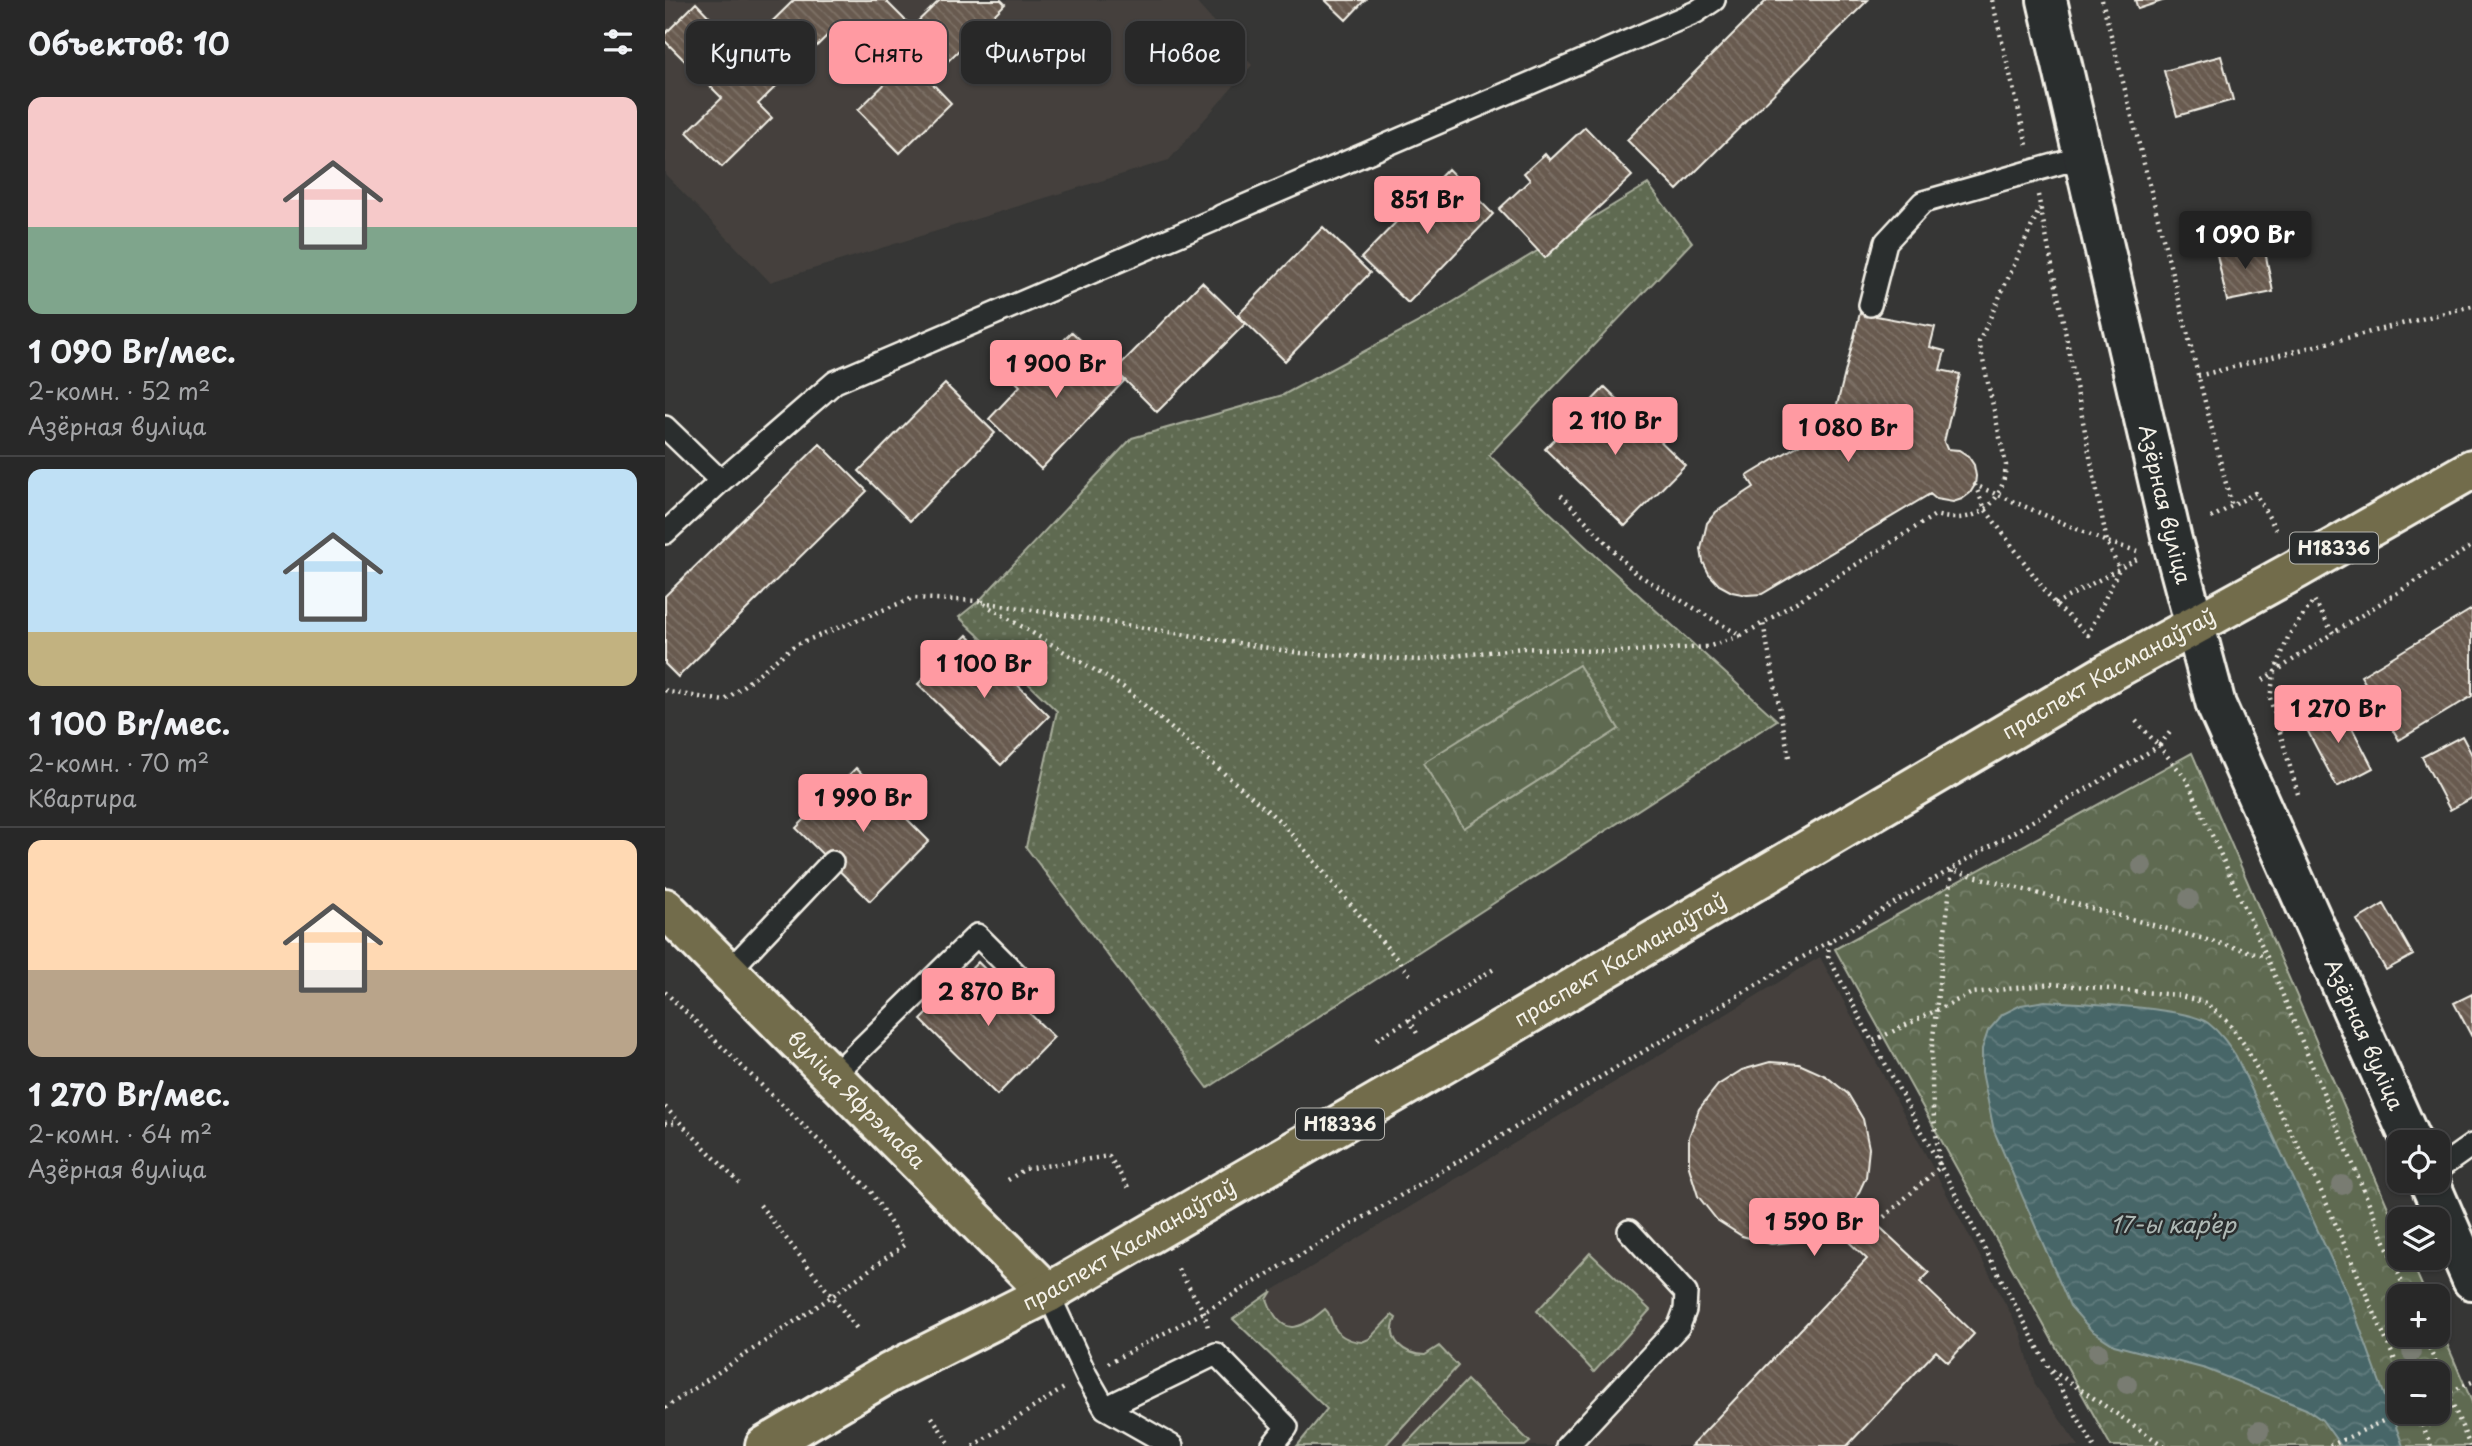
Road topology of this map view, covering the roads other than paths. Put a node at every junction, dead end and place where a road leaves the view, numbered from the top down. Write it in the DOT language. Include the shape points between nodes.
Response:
graph roads {
  1 [pos="1714,0"];
  2 [pos="2047,0"];
  3 [pos="2083,157"];
  4 [pos="1870,305"];
  5 [pos="665,426"];
  6 [pos="2472,469"];
  7 [pos="721,481"];
  8 [pos="665,533"];
  9 [pos="2195,626"];
  10 [pos="832,862"];
  11 [pos="665,908"];
  12 [pos="729,971"];
  13 [pos="1023,981"];
  14 [pos="832,1077"];
  15 [pos="2406,1130"];
  16 [pos="2472,1145"];
  17 [pos="2450,1161"];
  18 [pos="2434,1193"];
  19 [pos="1629,1231"];
  20 [pos="2472,1280"];
  21 [pos="1048,1293"];
  22 [pos="1105,1408"];
  23 [pos="765,1446"];
  24 [pos="1172,1446"];
  25 [pos="1272,1446"];
  26 [pos="1567,1446"];
  1 -- 7 [label="lane" via="1696,12 835,382"];
  2 -- 3 [label="street, Азёрная вуліца"];
  3 -- 4 [label="lane" via="1923,202 1886,242"];
  3 -- 9 [label="street, Азёрная вуліца"];
  5 -- 7 [label="lane"];
  6 -- 9 [label="main road, праспект Касманаўтаў / Н18336"];
  7 -- 8 [label="lane"];
  9 -- 15 [label="street, Азёрная вуліца" via="2216,705"];
  9 -- 21 [label="main road, праспект Касманаўтаў / Н18336"];
  10 -- 12 [label="lane"];
  11 -- 12 [label="main road, вуліца Яфрэмава"];
  12 -- 14 [label="main road, вуліца Яфрэмава"];
  13 -- 14 [label="lane" via="977,935"];
  14 -- 21 [label="main road, вуліца Яфрэмава"];
  16 -- 17 [label="lane"];
  18 -- 20 [label="street"];
  19 -- 26 [label="lane" via="1686,1293 1685,1310 1679,1326"];
  21 -- 22 [label="lane"];
  21 -- 23 [label="main road, праспект Касманаўтаў / Н18336" via="889,1373"];
  22 -- 24 [label="lane"];
  22 -- 25 [label="lane" via="1216,1354 1287,1427"];
}
